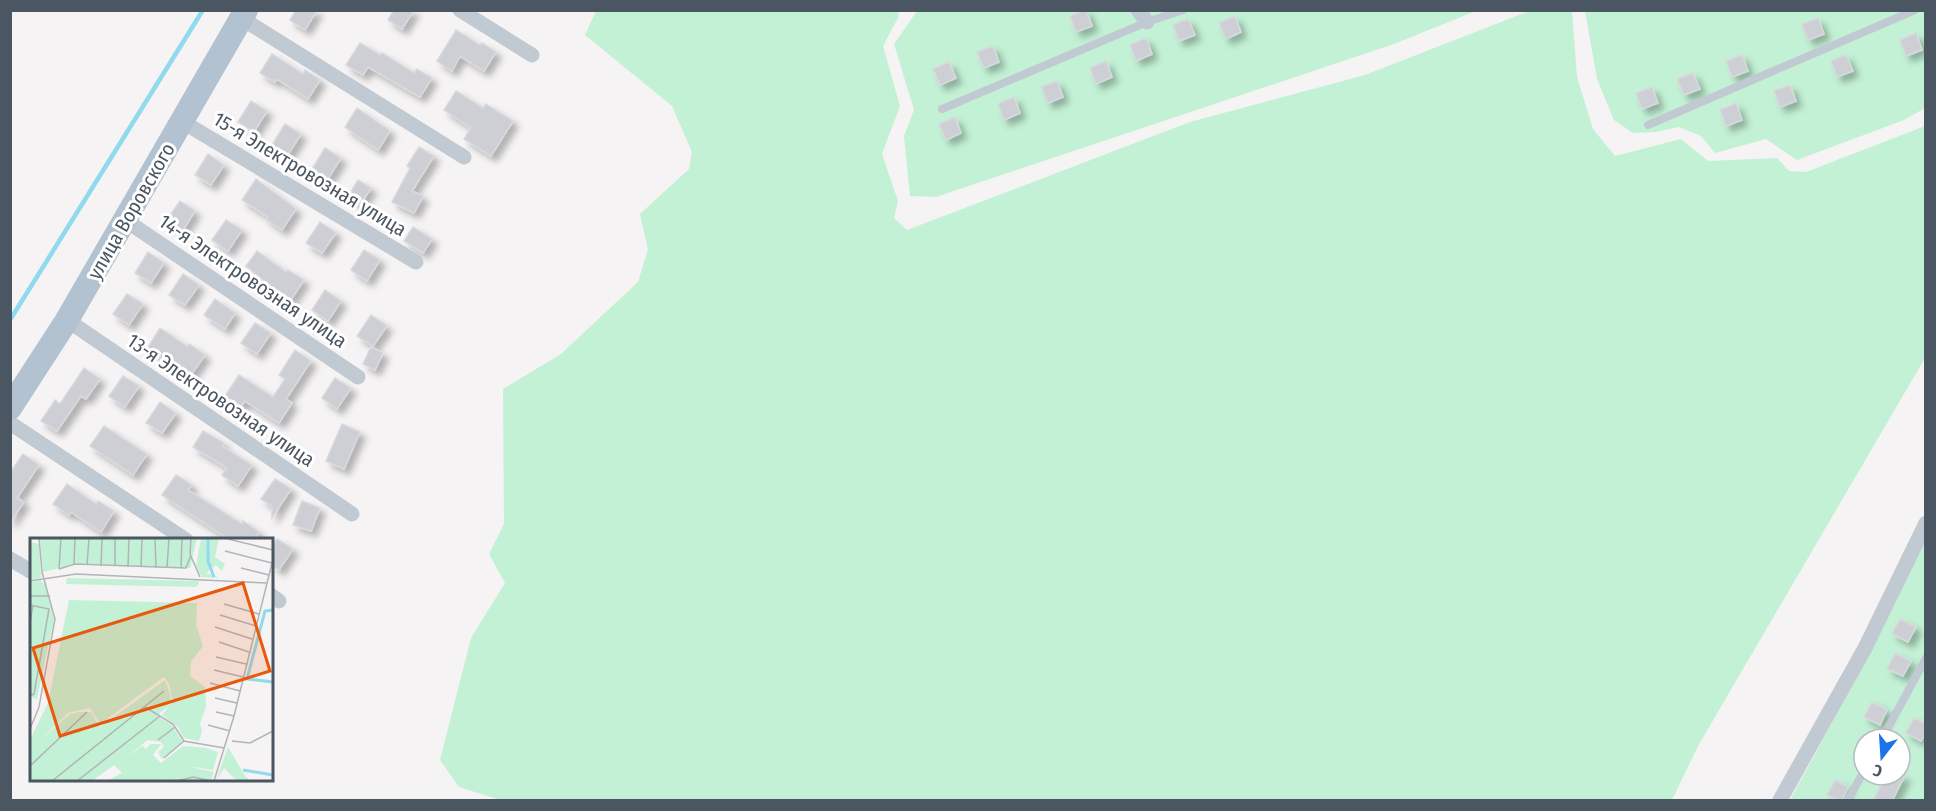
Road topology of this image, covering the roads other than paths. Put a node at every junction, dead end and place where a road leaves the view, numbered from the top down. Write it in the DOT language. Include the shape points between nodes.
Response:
graph roads {
  1 [pos="460,10"];
  2 [pos="1183,10"];
  3 [pos="1915,10"];
  4 [pos="243,14"];
  5 [pos="1142,16"];
  6 [pos="532,55"];
  7 [pos="942,109"];
  8 [pos="183,122"];
  9 [pos="1648,125"];
  10 [pos="464,157"];
  11 [pos="125,220"];
  12 [pos="416,262"];
  13 [pos="67,320"];
  14 [pos="358,377"];
  15 [pos="10,408"];
  16 [pos="10,423"];
  17 [pos="352,514"];
  18 [pos="1926,523"];
  19 [pos="183,538"];
  20 [pos="10,559"];
  21 [pos="30,571"];
  22 [pos="1926,658"];
  23 [pos="1889,727"];
  24 [pos="1855,787"];
  25 [pos="1780,801"];
  26 [pos="1848,801"];
  1 -- 6 [label="street"];
  2 -- 5 [label="lane"];
  3 -- 9 [label="lane"];
  4 -- 8 [label="main road, улица Воровского"];
  4 -- 10 [label="street"];
  5 -- 7 [label="lane"];
  8 -- 11 [label="main road, улица Воровского"];
  8 -- 12 [label="street, 15-я Электровозная улица"];
  11 -- 13 [label="main road, улица Воровского"];
  11 -- 14 [label="street, 14-я Электровозная улица"];
  13 -- 15 [label="main road, улица Воровского"];
  13 -- 17 [label="street, 13-я Электровозная улица"];
  16 -- 19 [label="street"];
  18 -- 25 [label="street" via="1865,648"];
  20 -- 21 [label="street"];
  22 -- 23 [label="lane"];
  24 -- 26 [label="lane"];
}
